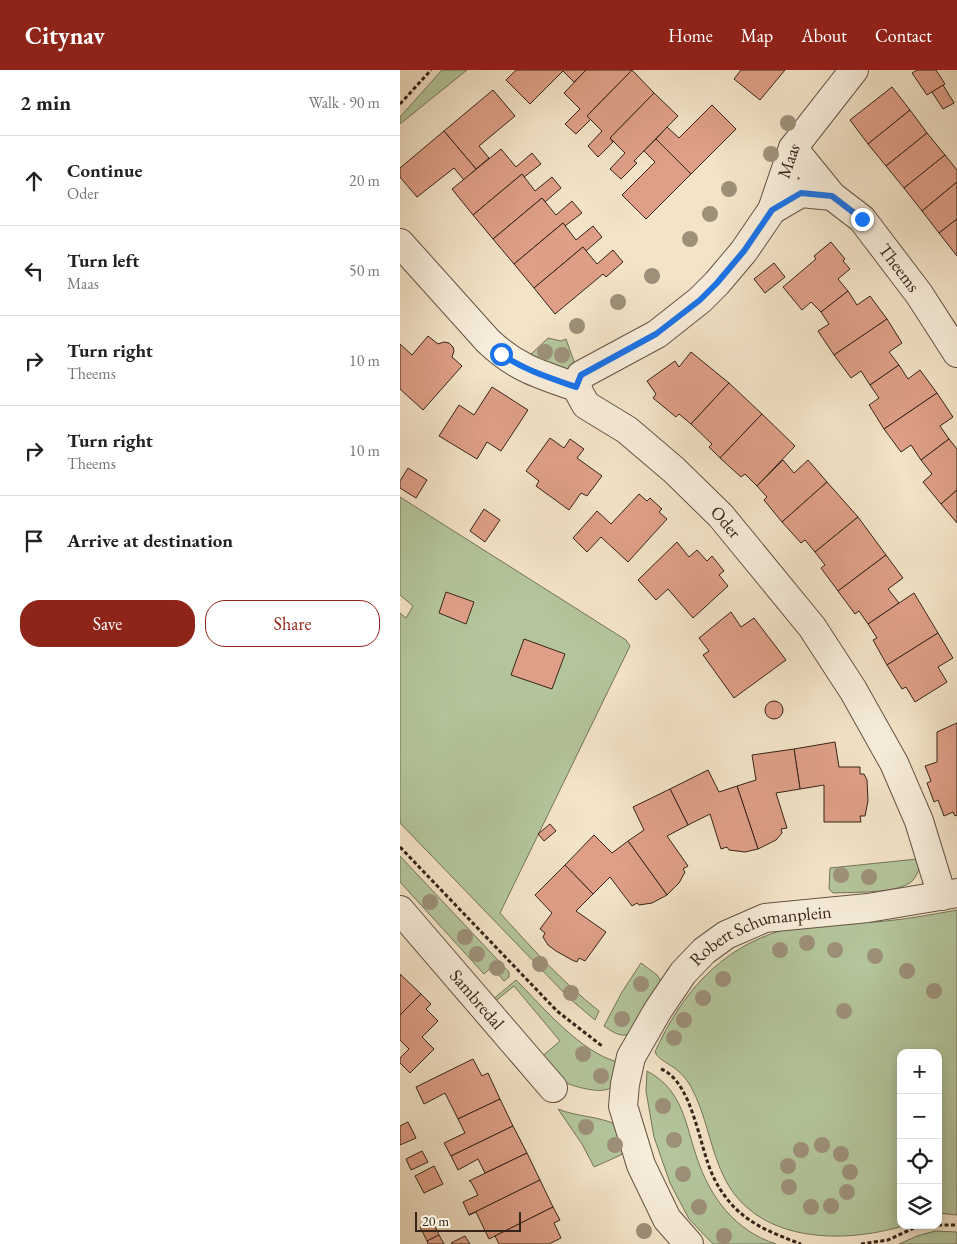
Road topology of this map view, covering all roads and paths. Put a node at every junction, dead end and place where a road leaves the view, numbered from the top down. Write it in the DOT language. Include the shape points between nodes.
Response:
graph roads {
  1 [pos="430,70"];
  2 [pos="854,70"];
  3 [pos="400,104"];
  4 [pos="793,148"];
  5 [pos="832,196"];
  6 [pos="772,210"];
  7 [pos="400,243"];
  8 [pos="957,353"];
  9 [pos="576,387"];
  10 [pos="400,847"];
  11 [pos="950,895"];
  12 [pos="400,910"];
  13 [pos="631,1057"];
  14 [pos="553,1088"];
  15 [pos="942,1225"];
  16 [pos="957,1226"];
  17 [pos="912,1229"];
  18 [pos="689,1244"];
  19 [pos="801,1244"];
  20 [pos="861,1244"];
  1 -- 3 [label="path"];
  2 -- 4 [label="street, Maas"];
  4 -- 5 [label="street, Theems"];
  4 -- 6 [label="street, Maas"];
  5 -- 6 [label="street" via="801,193"];
  5 -- 8 [label="street, Theems" via="862,219 919,294"];
  6 -- 9 [label="street, Maas" via="744,251 700,300 656,334 581,375"];
  7 -- 9 [label="street" via="501,354 531,371"];
  9 -- 11 [label="street, Oder" via="586,405 627,430 721,516 812,627 853,690 894,763"];
  10 -- 13 [label="path" via="557,1011 607,1049"];
  11 -- 13 [label="street, Robert Schumanplein" via="868,908 765,918 726,935 704,951 683,973"];
  12 -- 14 [label="street, Sambredal"];
  13 -- 18 [label="street, Robert Schumanplein" via="623,1106 641,1165 666,1219"];
  13 -- 19 [label="path" via="665,1071 682,1087 712,1176 734,1207 754,1224"];
  15 -- 16 [label="path"];
  17 -- 20 [label="path" via="888,1240"];
}
